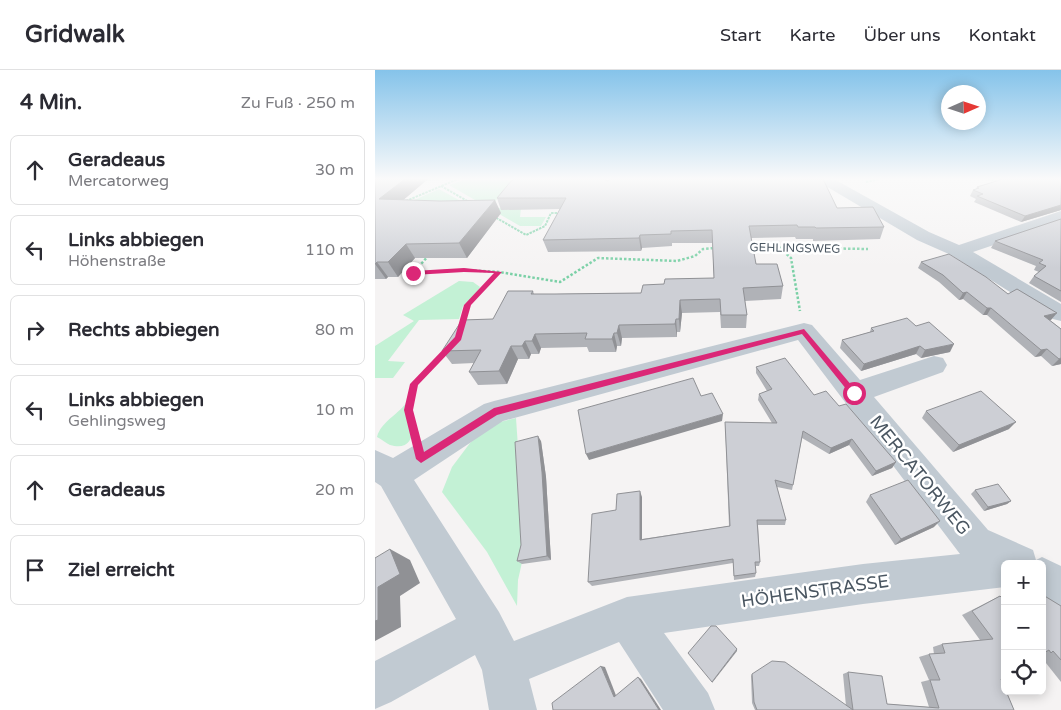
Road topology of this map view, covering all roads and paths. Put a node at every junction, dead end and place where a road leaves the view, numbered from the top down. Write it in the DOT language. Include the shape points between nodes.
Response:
graph roads {
  1 [pos="566,209"];
  2 [pos="876,209"];
  3 [pos="492,216"];
  4 [pos="1061,216"];
  5 [pos="744,247"];
  6 [pos="780,247"];
  7 [pos="720,248"];
  8 [pos="868,249"];
  9 [pos="957,251"];
  10 [pos="431,253"];
  11 [pos="499,272"];
  12 [pos="1061,314"];
  13 [pos="461,330"];
  14 [pos="804,331"];
  15 [pos="452,344"];
  16 [pos="934,365"];
  17 [pos="854,393"];
  18 [pos="396,466"];
  19 [pos="1011,560"];
  20 [pos="1001,568"];
  21 [pos="1046,579"];
  22 [pos="1061,588"];
  23 [pos="627,618"];
  24 [pos="484,627"];
  25 [pos="504,667"];
  26 [pos="375,686"];
  27 [pos="513,710"];
  28 [pos="691,710"];
  1 -- 3 [label="path" via="564,213 551,214 545,226 526,235"];
  2 -- 9 [label="street"];
  4 -- 9 [label="street"];
  5 -- 6 [label="path, GEHLINGSWEG"];
  6 -- 8 [label="path, GEHLINGSWEG"];
  6 -- 14 [label="path" via="791,258"];
  7 -- 11 [label="path" via="703,249 695,256 677,261 597,258 560,282"];
  9 -- 12 [label="street"];
  10 -- 11 [label="path" via="413,273"];
  11 -- 13 [label="path" via="468,305"];
  14 -- 17 [label="street, MERCATORWEG"];
  14 -- 18 [label="street" via="494,412"];
  15 -- 18 [label="path" via="414,384"];
  16 -- 17 [label="street"];
  17 -- 19 [label="street, MERCATORWEG" via="975,543"];
  18 -- 24 [label="street"];
  20 -- 23 [label="street, HÖHENSTRASSE" via="863,584"];
  21 -- 22 [label="street"];
  23 -- 25 [label="street, HÖHENSTRASSE"];
  23 -- 28 [label="street"];
  24 -- 25 [label="street"];
  24 -- 26 [label="street"];
  25 -- 27 [label="street"];
}
